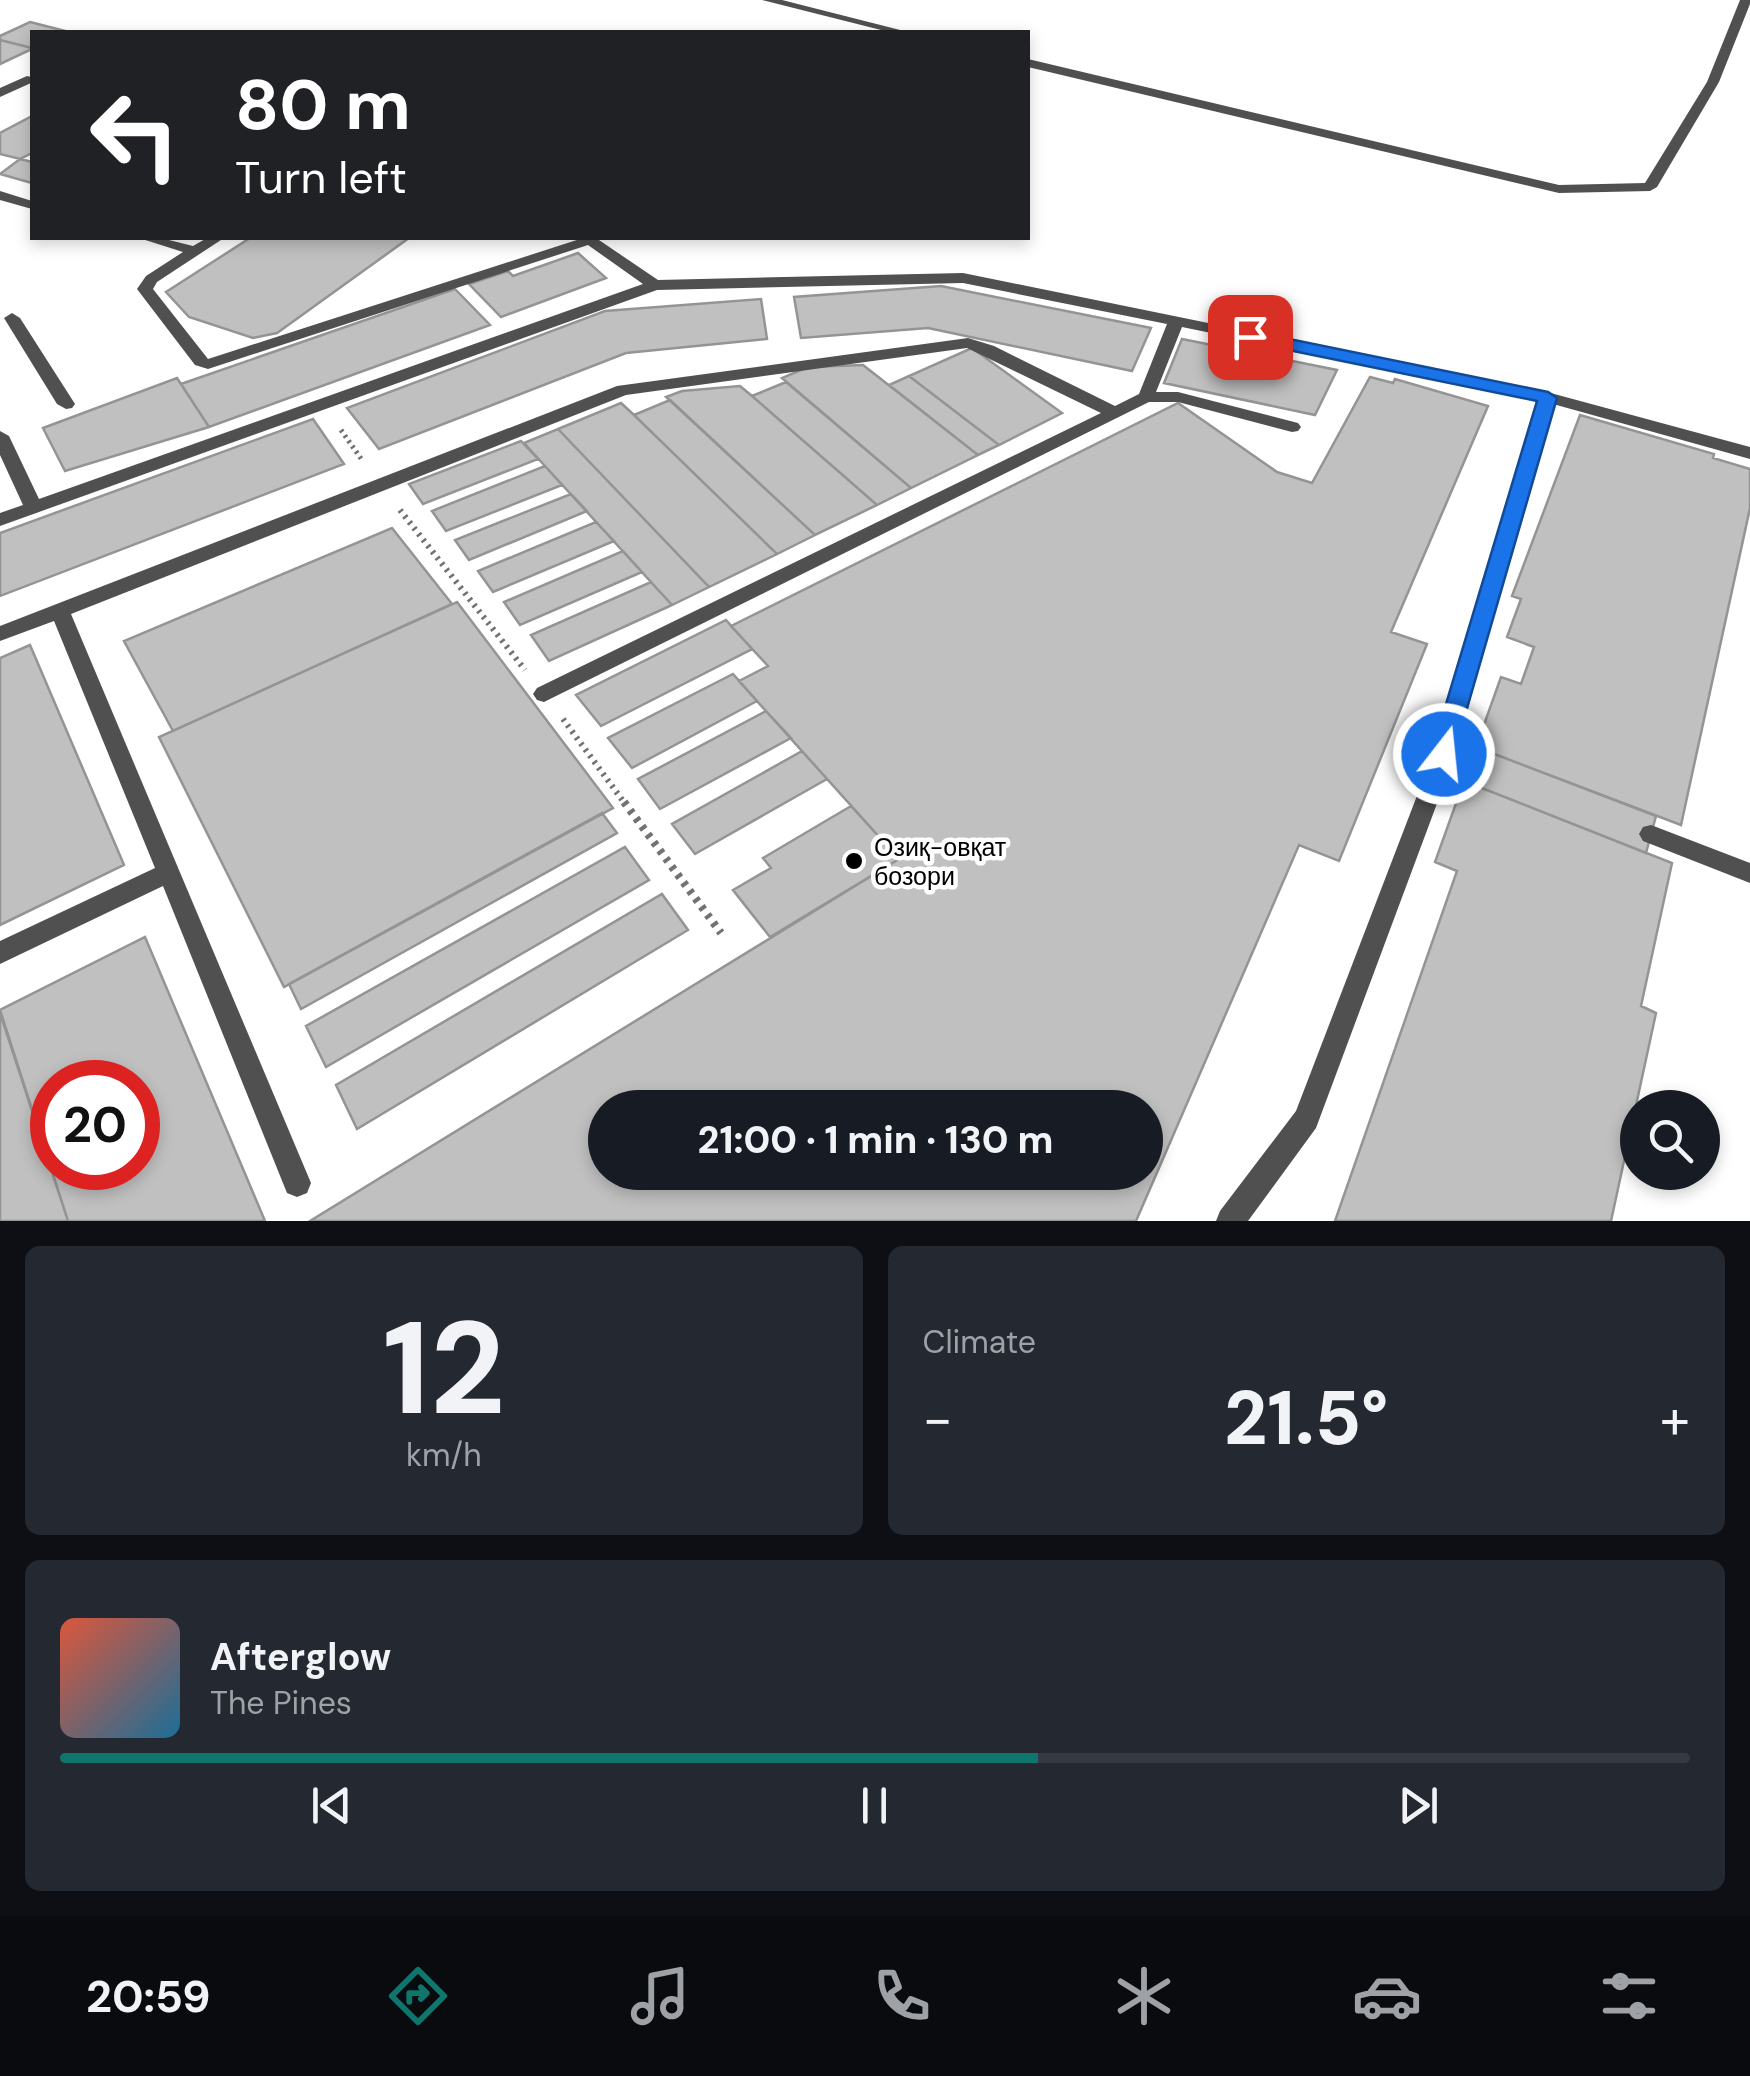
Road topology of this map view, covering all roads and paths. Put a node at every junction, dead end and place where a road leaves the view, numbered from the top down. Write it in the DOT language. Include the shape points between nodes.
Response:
graph roads {
  1 [pos="768,0"];
  2 [pos="1746,0"];
  3 [pos="894,30"];
  4 [pos="1030,63"];
  5 [pos="28,80"];
  6 [pos="0,93"];
  7 [pos="0,196"];
  8 [pos="30,204"];
  9 [pos="153,240"];
  10 [pos="214,240"];
  11 [pos="548,240"];
  12 [pos="588,240"];
  13 [pos="592,240"];
  14 [pos="560,250"];
  15 [pos="195,252"];
  16 [pos="654,285"];
  17 [pos="0,302"];
  18 [pos="6,320"];
  19 [pos="1176,322"];
  20 [pos="1146,398"];
  21 [pos="1548,398"];
  22 [pos="66,404"];
  23 [pos="1114,413"];
  24 [pos="1292,426"];
  25 [pos="0,436"];
  26 [pos="1750,453"];
  27 [pos="34,508"];
  28 [pos="0,520"];
  29 [pos="60,610"];
  30 [pos="0,634"];
  31 [pos="544,694"];
  32 [pos="1444,754"];
  33 [pos="1470,764"];
  34 [pos="1652,834"];
  35 [pos="169,872"];
  36 [pos="1750,873"];
  37 [pos="0,953"];
  38 [pos="296,1183"];
  39 [pos="1230,1221"];
  1 -- 3 [label="lane"];
  2 -- 4 [label="lane" via="1713,82 1650,187 1559,188"];
  5 -- 6 [label="lane"];
  7 -- 8 [label="lane"];
  9 -- 15 [label="lane"];
  10 -- 15 [label="lane"];
  11 -- 14 [label="lane"];
  12 -- 14 [label="lane"];
  13 -- 16 [label="lane"];
  14 -- 15 [label="lane" via="208,364 146,289"];
  16 -- 19 [label="lane" via="962,278"];
  16 -- 27 [label="lane"];
  17 -- 18 [label="lane"];
  18 -- 22 [label="lane"];
  19 -- 20 [label="lane"];
  19 -- 21 [label="lane"];
  20 -- 23 [label="lane"];
  20 -- 24 [label="lane" via="1178,398"];
  21 -- 26 [label="lane"];
  21 -- 32 [label="lane"];
  23 -- 29 [label="lane" via="968,343 623,390"];
  23 -- 31 [label="lane"];
  25 -- 27 [label="lane"];
  27 -- 28 [label="lane"];
  29 -- 30 [label="lane"];
  29 -- 35 [label="lane"];
  32 -- 33 [label="lane"];
  32 -- 39 [label="lane" via="1306,1120"];
  34 -- 36 [label="lane"];
  35 -- 37 [label="lane"];
  35 -- 38 [label="lane"];
}
